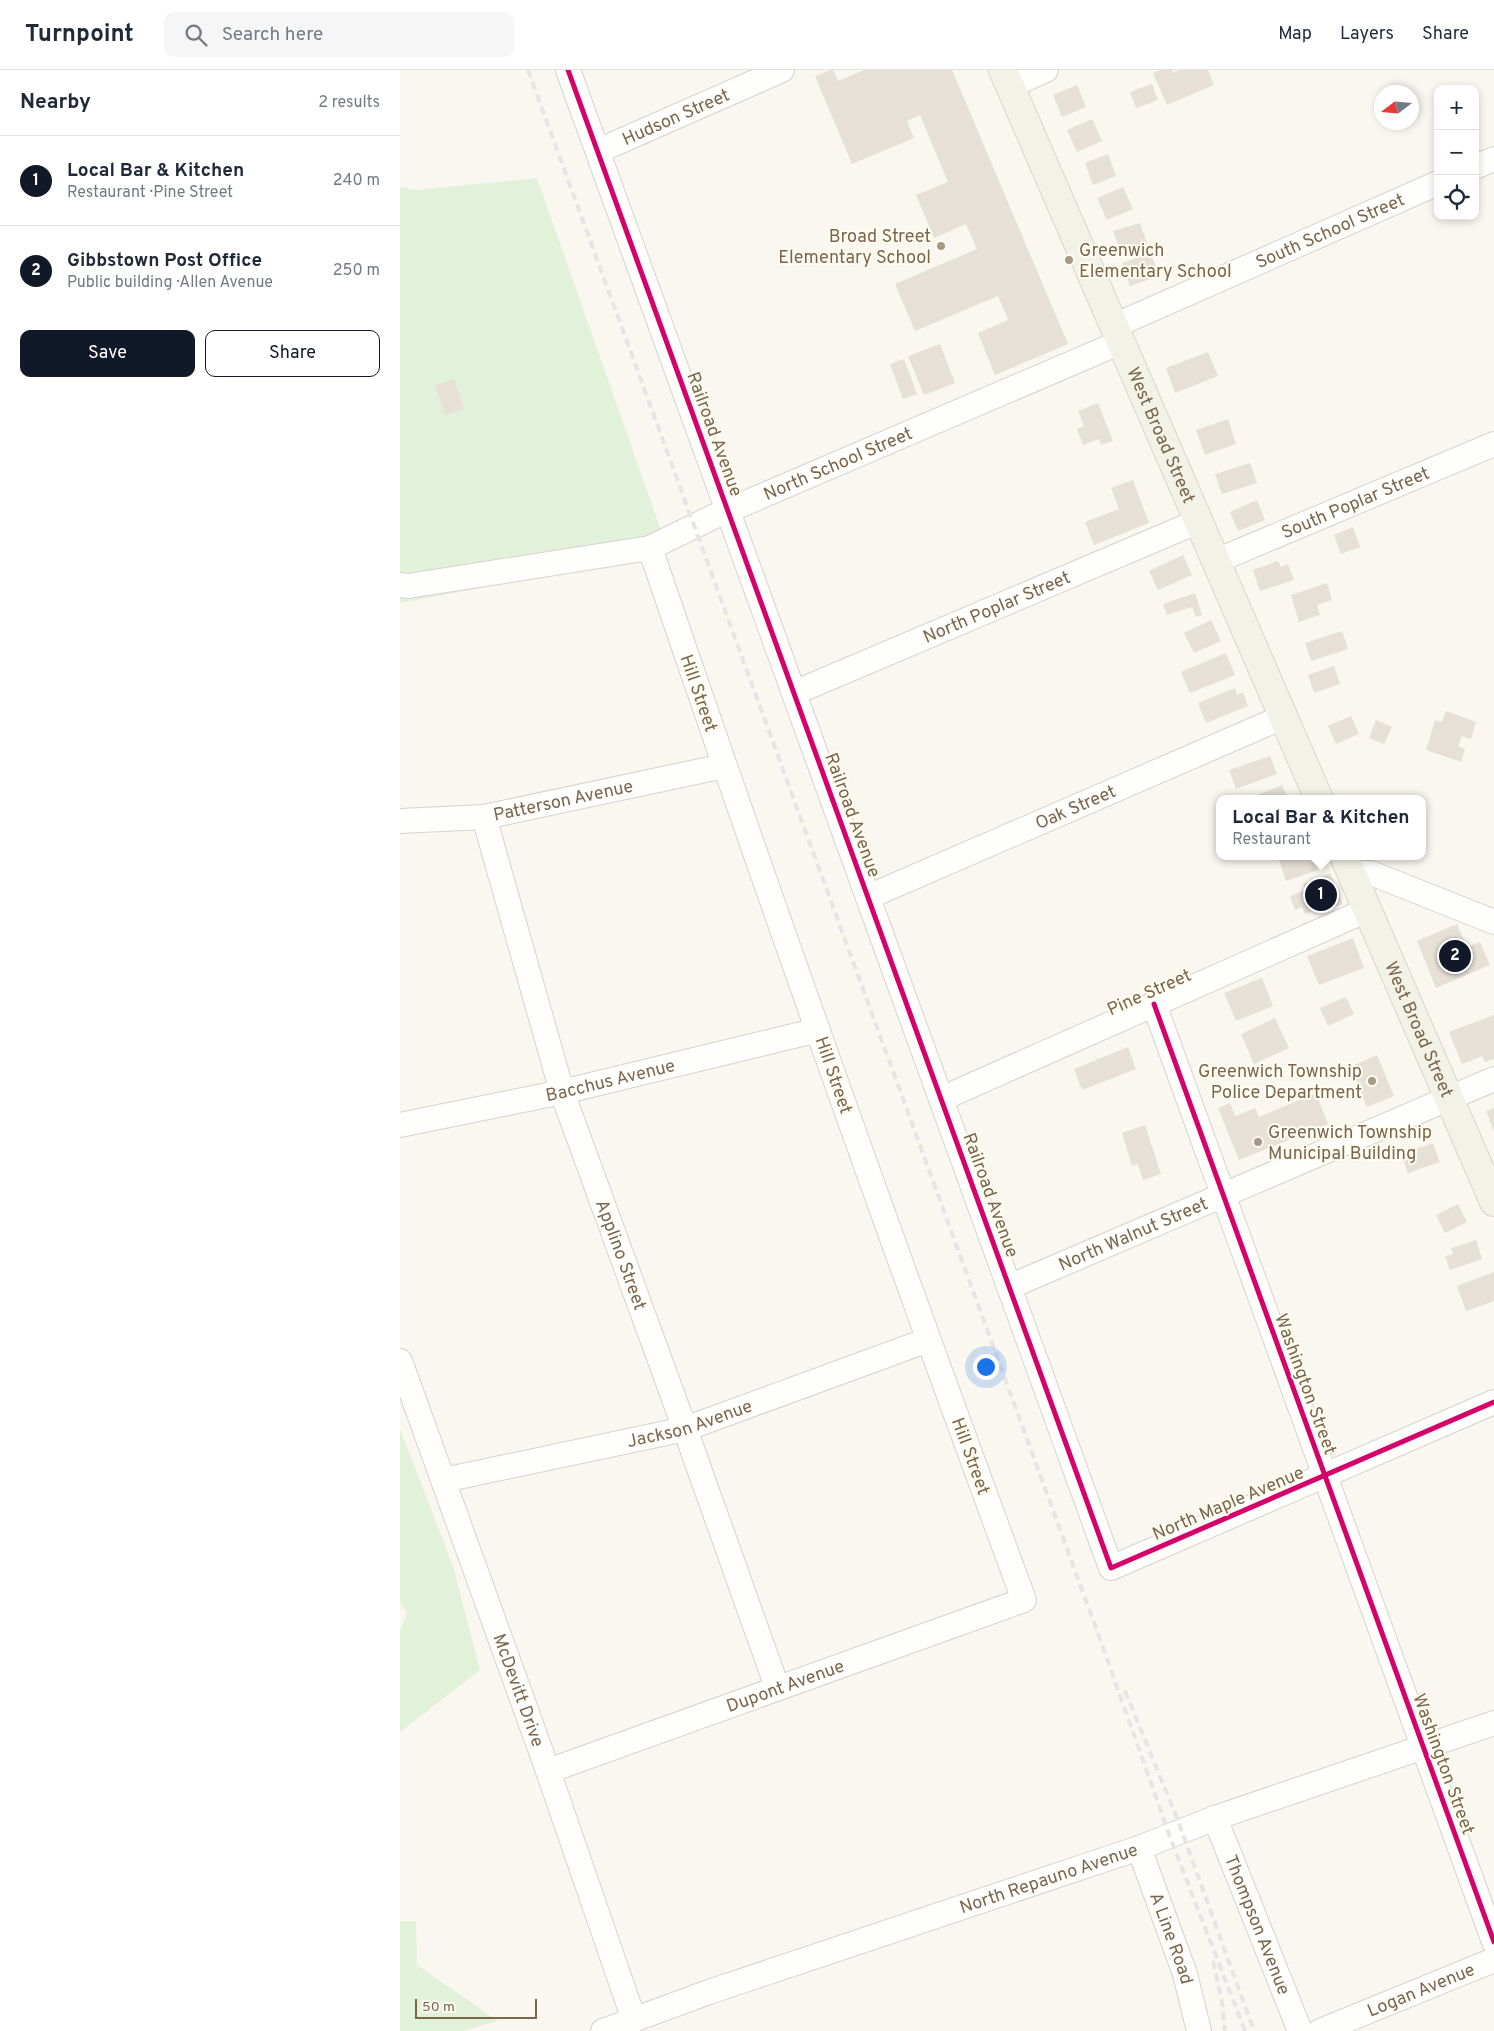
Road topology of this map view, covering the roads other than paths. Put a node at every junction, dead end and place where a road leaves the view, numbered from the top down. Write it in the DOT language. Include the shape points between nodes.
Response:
graph roads {
  1 [pos="568,70"];
  2 [pos="782,70"];
  3 [pos="1046,70"];
  4 [pos="1006,78"];
  5 [pos="598,151"];
  6 [pos="1494,158"];
  7 [pos="1479,165"];
  8 [pos="1434,185"];
  9 [pos="1117,334"];
  10 [pos="1494,444"];
  11 [pos="728,510"];
  12 [pos="1199,521"];
  13 [pos="650,548"];
  14 [pos="1216,561"];
  15 [pos="400,585"];
  16 [pos="794,693"];
  17 [pos="1283,716"];
  18 [pos="724,766"];
  19 [pos="1317,795"];
  20 [pos="484,817"];
  21 [pos="400,821"];
  22 [pos="1348,865"];
  23 [pos="868,897"];
  24 [pos="1367,910"];
  25 [pos="1494,922"];
  26 [pos="1154,1004"];
  27 [pos="818,1030"];
  28 [pos="1494,1079"];
  29 [pos="562,1092"];
  30 [pos="1449,1098"];
  31 [pos="941,1099"];
  32 [pos="400,1125"];
  33 [pos="1223,1195"];
  34 [pos="1494,1202"];
  35 [pos="1009,1287"];
  36 [pos="928,1340"];
  37 [pos="400,1361"];
  38 [pos="1494,1402"];
  39 [pos="685,1429"];
  40 [pos="1325,1476"];
  41 [pos="444,1480"];
  42 [pos="1111,1568"];
  43 [pos="1024,1600"];
  44 [pos="777,1687"];
  45 [pos="1494,1723"];
  46 [pos="1424,1748"];
  47 [pos="548,1771"];
  48 [pos="1215,1818"];
  49 [pos="1139,1848"];
  50 [pos="1494,1942"];
  51 [pos="1494,1960"];
  52 [pos="634,2020"];
  53 [pos="603,2031"];
  54 [pos="1199,2031"];
  55 [pos="1300,2031"];
  56 [pos="1320,2031"];
  1 -- 5 [label="street, Railroad Avenue"];
  2 -- 5 [label="street, Hudson Street"];
  3 -- 4 [label="street"];
  4 -- 9 [label="main road, West Broad Street"];
  5 -- 11 [label="street, Railroad Avenue"];
  6 -- 7 [label="street"];
  8 -- 9 [label="street, South School Street"];
  9 -- 11 [label="street, North School Street"];
  9 -- 12 [label="main road, West Broad Street"];
  10 -- 14 [label="street, South Poplar Street"];
  11 -- 13 [label="street, North School Street"];
  11 -- 16 [label="street, Railroad Avenue"];
  12 -- 14 [label="main road, West Broad Street"];
  12 -- 16 [label="street, North Poplar Street"];
  13 -- 15 [label="street, North School Street"];
  13 -- 18 [label="street, Hill Street"];
  14 -- 17 [label="main road, West Broad Street"];
  16 -- 23 [label="street, Railroad Avenue"];
  17 -- 19 [label="main road, West Broad Street"];
  17 -- 23 [label="street, Oak Street"];
  18 -- 20 [label="street, Patterson Avenue"];
  18 -- 27 [label="street, Hill Street"];
  20 -- 21 [label="street, Patterson Avenue"];
  20 -- 29 [label="street, Applino Street"];
  22 -- 24 [label="main road, West Broad Street"];
  22 -- 25 [label="street"];
  23 -- 31 [label="street, Railroad Avenue"];
  24 -- 26 [label="street, Pine Street"];
  24 -- 30 [label="main road, West Broad Street"];
  26 -- 31 [label="street, Pine Street"];
  26 -- 33 [label="street, Washington Street"];
  27 -- 29 [label="street, Bacchus Avenue"];
  27 -- 36 [label="street, Hill Street"];
  28 -- 30 [label="street, North Walnut Street"];
  29 -- 32 [label="street, Bacchus Avenue"];
  29 -- 39 [label="street, Applino Street"];
  30 -- 33 [label="street, North Walnut Street"];
  30 -- 34 [label="main road, West Broad Street"];
  31 -- 35 [label="street, Railroad Avenue"];
  33 -- 35 [label="street, North Walnut Street"];
  33 -- 40 [label="street, Washington Street"];
  35 -- 42 [label="street, Railroad Avenue"];
  36 -- 39 [label="street, Jackson Avenue"];
  36 -- 43 [label="street, Hill Street"];
  37 -- 41 [label="street, McDevitt Drive"];
  38 -- 40 [label="street, North Maple Avenue"];
  39 -- 41 [label="street, Jackson Avenue"];
  39 -- 44 [label="street, Applino Street"];
  40 -- 42 [label="street, North Maple Avenue"];
  40 -- 46 [label="street, Washington Street"];
  41 -- 47 [label="street, McDevitt Drive"];
  43 -- 44 [label="street, Dupont Avenue"];
  44 -- 47 [label="street, Dupont Avenue"];
  45 -- 46 [label="street, North Repauno Avenue"];
  46 -- 48 [label="street, North Repauno Avenue"];
  46 -- 50 [label="street, Washington Street"];
  47 -- 52 [label="street, McDevitt Drive"];
  48 -- 49 [label="street, North Repauno Avenue"];
  48 -- 55 [label="street, Thompson Avenue"];
  49 -- 52 [label="street, North Repauno Avenue"];
  49 -- 54 [label="street, A Line Road" via="1185,1974"];
  51 -- 56 [label="street, Logan Avenue"];
  52 -- 53 [label="street, North Repauno Avenue"];
}
